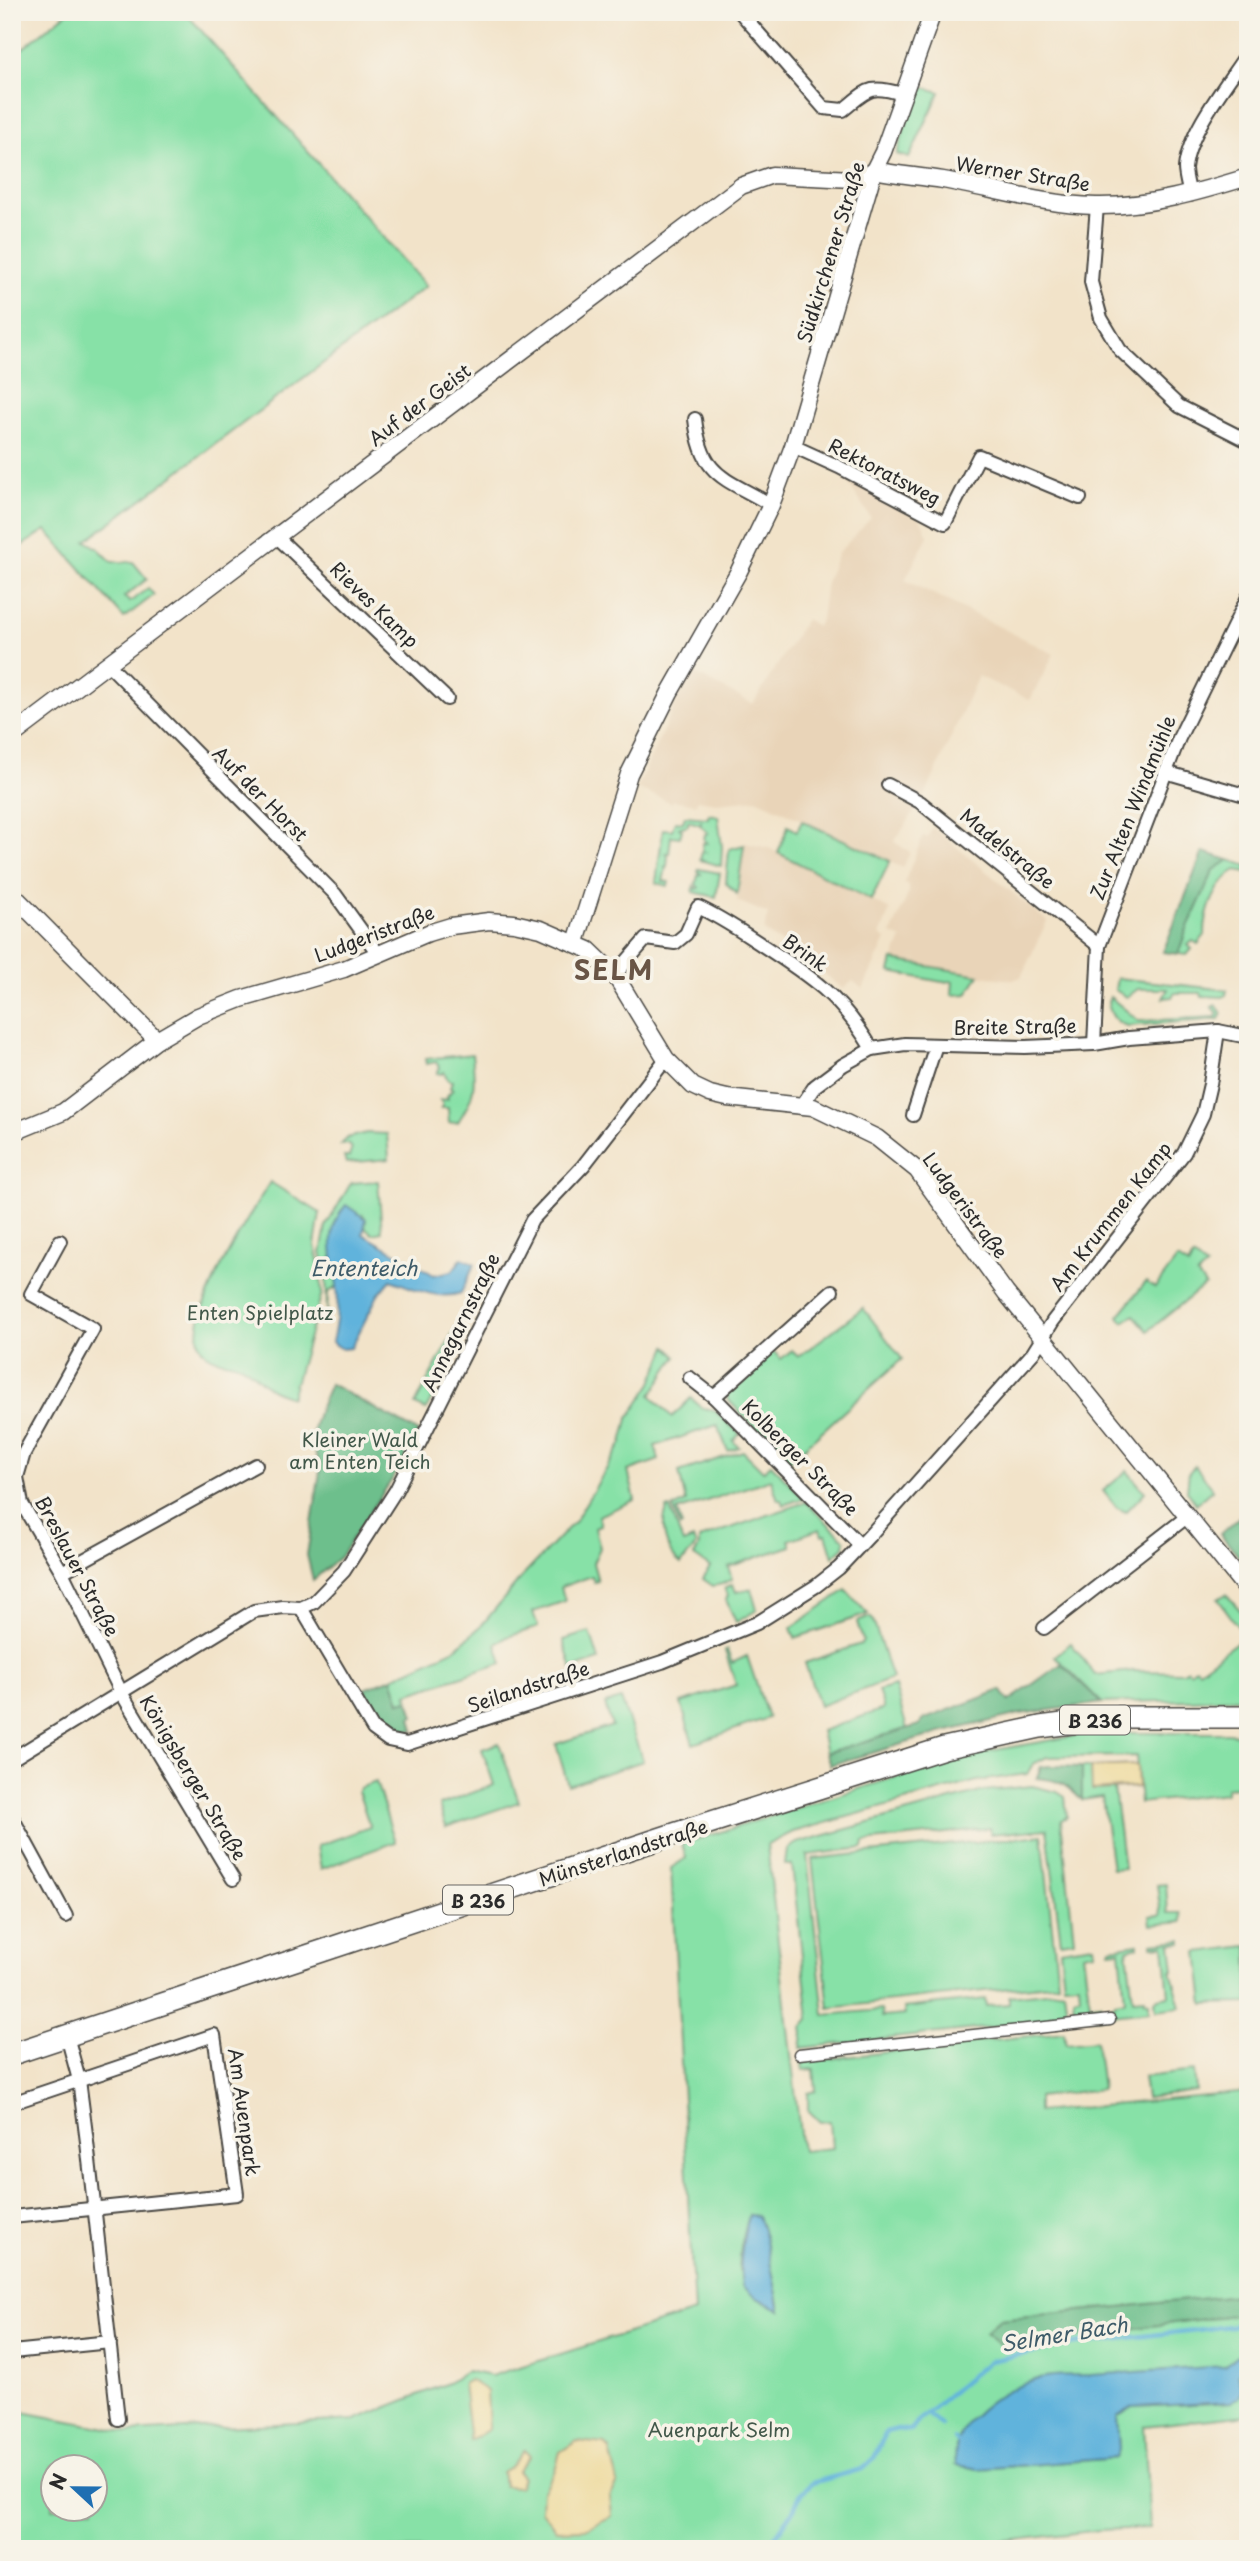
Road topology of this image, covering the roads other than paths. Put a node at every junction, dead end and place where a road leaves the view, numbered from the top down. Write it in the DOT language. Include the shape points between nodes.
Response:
graph roads {
  1 [pos="740,12"];
  2 [pos="933,12"];
  3 [pos="1248,52"];
  4 [pos="902,94"];
  5 [pos="874,170"];
  6 [pos="1248,177"];
  7 [pos="1190,195"];
  8 [pos="1097,206"];
  9 [pos="695,419"];
  10 [pos="1248,441"];
  11 [pos="793,446"];
  12 [pos="1080,498"];
  13 [pos="771,505"];
  14 [pos="277,537"];
  15 [pos="1248,597"];
  16 [pos="108,664"];
  17 [pos="447,699"];
  18 [pos="12,736"];
  19 [pos="1165,772"];
  20 [pos="888,785"];
  21 [pos="1248,796"];
  22 [pos="12,894"];
  23 [pos="576,942"];
  24 [pos="1100,946"];
  25 [pos="379,955"];
  26 [pos="615,975"];
  27 [pos="1218,1031"];
  28 [pos="1248,1037"];
  29 [pos="157,1040"];
  30 [pos="1094,1044"];
  31 [pos="936,1045"];
  32 [pos="873,1049"];
  33 [pos="666,1059"];
  34 [pos="802,1105"];
  35 [pos="913,1115"];
  36 [pos="12,1133"];
  37 [pos="60,1241"];
  38 [pos="832,1291"];
  39 [pos="1043,1340"];
  40 [pos="690,1378"];
  41 [pos="714,1397"];
  42 [pos="12,1447"];
  43 [pos="24,1453"];
  44 [pos="256,1465"];
  45 [pos="1188,1516"];
  46 [pos="860,1545"];
  47 [pos="62,1572"];
  48 [pos="1248,1591"];
  49 [pos="301,1608"];
  50 [pos="1044,1628"];
  51 [pos="122,1694"];
  52 [pos="1248,1717"];
  53 [pos="12,1759"];
  54 [pos="12,1817"];
  55 [pos="233,1879"];
  56 [pos="66,1916"];
  57 [pos="1110,2020"];
  58 [pos="67,2036"];
  59 [pos="12,2054"];
  60 [pos="799,2054"];
  61 [pos="79,2080"];
  62 [pos="12,2103"];
  63 [pos="94,2209"];
  64 [pos="12,2217"];
  65 [pos="110,2342"];
  66 [pos="12,2352"];
  67 [pos="118,2419"];
  1 -- 4 [label="street" via="824,108 843,110 868,90 880,87"];
  2 -- 4 [label="street, Südkirchener Straße"];
  3 -- 7 [label="street" via="1190,149 1185,169"];
  4 -- 5 [label="street, Südkirchener Straße"];
  5 -- 8 [label="street, Werner Straße"];
  5 -- 11 [label="street, Südkirchener Straße"];
  5 -- 14 [label="street, Auf der Geist" via="852,179 772,175 741,186"];
  6 -- 7 [label="street, Werner Straße"];
  7 -- 8 [label="street, Werner Straße"];
  8 -- 10 [label="street" via="1091,282 1101,318 1120,350 1179,406"];
  9 -- 13 [label="street" via="698,445 714,472"];
  11 -- 12 [label="street, Rektoratsweg" via="945,523 979,456"];
  11 -- 13 [label="street, Südkirchener Straße"];
  13 -- 23 [label="street, Südkirchener Straße" via="629,774"];
  14 -- 16 [label="street, Auf der Geist"];
  14 -- 17 [label="street, Rieves Kamp"];
  15 -- 19 [label="street, Zur Alten Windmühle"];
  16 -- 18 [label="street, Auf der Geist"];
  16 -- 25 [label="street, Auf der Horst" via="335,894"];
  19 -- 21 [label="street"];
  19 -- 24 [label="street, Zur Alten Windmühle"];
  20 -- 24 [label="street, Madelstraße" via="920,802"];
  22 -- 29 [label="street"];
  23 -- 25 [label="street, Ludgeristraße" via="541,929 489,921 428,933"];
  23 -- 26 [label="street, Ludgeristraße"];
  24 -- 30 [label="street, Zur Alten Windmühle"];
  25 -- 29 [label="street, Ludgeristraße" via="241,999 198,1016"];
  26 -- 32 [label="street, Brink" via="646,939 675,943 686,934 698,907 816,980 855,1020"];
  26 -- 33 [label="street, Ludgeristraße"];
  27 -- 28 [label="street, Breite Straße"];
  27 -- 30 [label="street, Breite Straße"];
  27 -- 39 [label="street, Am Krummen Kamp" via="1203,1114 1184,1153"];
  29 -- 36 [label="street, Ludgeristraße" via="64,1112"];
  30 -- 31 [label="street, Breite Straße"];
  31 -- 32 [label="street, Breite Straße"];
  31 -- 35 [label="street"];
  32 -- 34 [label="street, Breite Straße" via="816,1086"];
  33 -- 34 [label="street, Ludgeristraße" via="693,1086 710,1094"];
  33 -- 49 [label="street, Annegarnstraße" via="583,1166 532,1220 396,1490 345,1572 314,1602"];
  34 -- 39 [label="street, Ludgeristraße" via="877,1138 917,1170"];
  37 -- 43 [label="street, Breslauer Straße" via="31,1294 93,1329"];
  38 -- 41 [label="street, Kolberger Straße"];
  39 -- 45 [label="street, Ludgeristraße"];
  39 -- 46 [label="street, Seilandstraße"];
  40 -- 41 [label="street, Kolberger Straße"];
  41 -- 46 [label="street, Kolberger Straße"];
  42 -- 43 [label="street"];
  43 -- 47 [label="street, Breslauer Straße" via="16,1478 22,1504"];
  44 -- 47 [label="street"];
  45 -- 48 [label="street, Ludgeristraße"];
  45 -- 50 [label="street"];
  46 -- 49 [label="street, Seilandstraße" via="816,1587 739,1632 663,1662 407,1744 388,1741 373,1729"];
  47 -- 51 [label="street, Breslauer Straße"];
  49 -- 51 [label="street" via="254,1611"];
  51 -- 53 [label="street"];
  51 -- 55 [label="street, Königsberger Straße"];
  52 -- 58 [label="main road, Münsterlandstraße / B 236" via="1117,1717 1040,1727 944,1748"];
  54 -- 56 [label="street"];
  57 -- 60 [label="street"];
  58 -- 59 [label="main road, Münsterlandstraße / B 236"];
  58 -- 61 [label="street"];
  61 -- 62 [label="street, Am Auenpark"];
  61 -- 63 [label="street"];
  61 -- 63 [label="street, Am Auenpark" via="214,2035 237,2194"];
  63 -- 64 [label="street, Am Auenpark"];
  63 -- 65 [label="street"];
  65 -- 66 [label="street"];
  65 -- 67 [label="street"];
}
